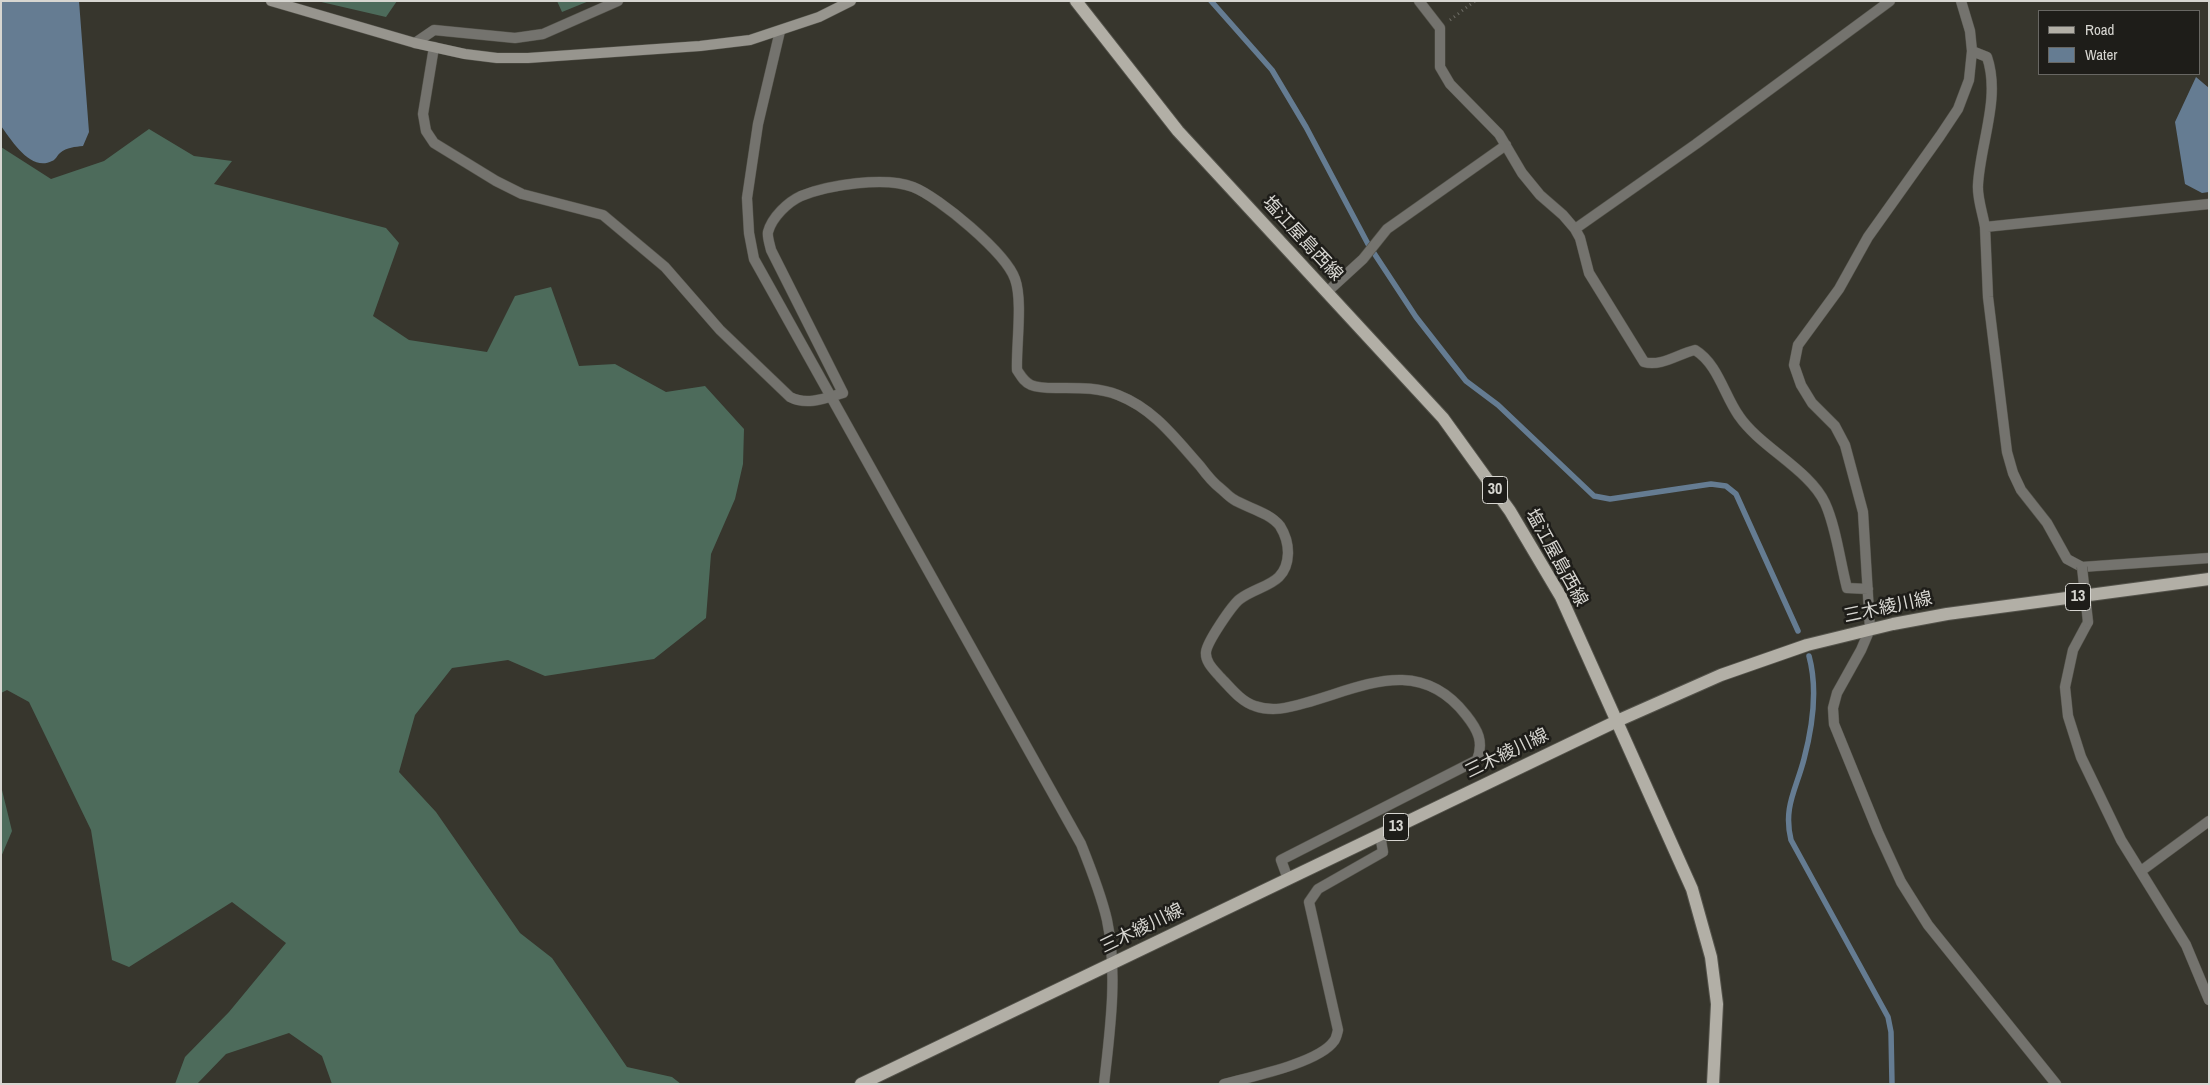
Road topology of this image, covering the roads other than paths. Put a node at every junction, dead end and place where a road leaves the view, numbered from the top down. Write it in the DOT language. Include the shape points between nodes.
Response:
graph roads {
  1 [pos="271,1"];
  2 [pos="618,1"];
  3 [pos="851,1"];
  4 [pos="1076,1"];
  5 [pos="1420,1"];
  6 [pos="1890,1"];
  7 [pos="1961,1"];
  8 [pos="780,32"];
  9 [pos="415,43"];
  10 [pos="434,47"];
  11 [pos="1972,51"];
  12 [pos="1506,145"];
  13 [pos="2209,204"];
  14 [pos="1985,227"];
  15 [pos="1575,230"];
  16 [pos="1327,292"];
  17 [pos="833,396"];
  18 [pos="2209,558"];
  19 [pos="2082,567"];
  20 [pos="2209,579"];
  21 [pos="1868,589"];
  22 [pos="1870,629"];
  23 [pos="1617,721"];
  24 [pos="2209,821"];
  25 [pos="1380,835"];
  26 [pos="2141,871"];
  27 [pos="1288,879"];
  28 [pos="1111,964"];
  29 [pos="2209,1000"];
  30 [pos="861,1084"];
  31 [pos="1104,1084"];
  32 [pos="1224,1084"];
  33 [pos="1713,1084"];
  34 [pos="2056,1084"];
  1 -- 9 [label="street"];
  2 -- 9 [label="street" via="543,34 515,38 434,30"];
  3 -- 8 [label="street"];
  4 -- 16 [label="main road, 塩江屋島西線 / 30" via="1178,131"];
  5 -- 12 [label="street" via="1440,28 1440,67 1450,84"];
  6 -- 15 [label="street"];
  7 -- 11 [label="street"];
  8 -- 10 [label="street" via="750,40 700,46 528,58 497,58"];
  8 -- 17 [label="street" via="758,124 747,198 749,233 754,259"];
  9 -- 10 [label="street"];
  10 -- 17 [label="street" via="423,114 426,131 434,143 496,182 522,194 603,215 665,267 720,330 790,397 799,402"];
  11 -- 14 [label="street" via="1987,57 1991,68 1992,92 1978,186"];
  11 -- 21 [label="street" via="1970,80 1958,108 1868,237 1839,289 1798,345 1794,365 1812,403 1835,426 1845,445 1863,512"];
  12 -- 15 [label="street" via="1522,173"];
  12 -- 16 [label="street" via="1387,229 1363,259"];
  13 -- 14 [label="street"];
  14 -- 19 [label="street" via="1988,297 2013,473 2067,559"];
  15 -- 21 [label="street" via="1589,273 1644,362 1654,365 1695,350 1706,357 1739,416 1808,481 1824,502 1847,588"];
  16 -- 23 [label="main road, 塩江屋島西線 / 30" via="1443,418 1510,511 1561,597"];
  17 -- 27 [label="street" via="843,394 771,250 768,233 777,214 799,197 830,188 863,184 890,182 912,186 972,229 1008,264 1016,280 1018,295 1017,370 1022,379 1032,386 1045,388 1093,388 1138,404 1160,420 1216,485 1233,499 1276,522 1285,533 1287,567 1277,579 1239,600 1210,640 1206,652 1209,664 1238,696 1253,706 1284,709 1354,686 1384,680 1413,680 1433,687 1455,701 1475,726 1480,738 1477,760 1282,860"];
  17 -- 28 [label="street" via="1081,844 1107,921"];
  18 -- 19 [label="street"];
  19 -- 26 [label="street, bridge" via="2088,622 2073,650 2065,687 2068,716 2081,757 2121,840"];
  20 -- 22 [label="main road, 三木綾川線 / 13" via="1947,614"];
  21 -- 22 [label="street"];
  22 -- 23 [label="main road, 三木綾川線 / 13" via="1807,645 1721,675"];
  22 -- 34 [label="street" via="1837,693 1833,708 1834,724 1878,832 1901,882 1928,925"];
  23 -- 25 [label="main road, 三木綾川線 / 13"];
  23 -- 33 [label="main road, 塩江屋島西線 / 30" via="1692,889 1711,957 1717,1004"];
  24 -- 26 [label="street"];
  25 -- 27 [label="main road, 三木綾川線 / 13"];
  25 -- 32 [label="street" via="1383,852 1318,889 1309,902 1338,1030 1334,1041 1322,1051 1274,1071"];
  26 -- 29 [label="street" via="2186,945"];
  27 -- 28 [label="main road, 三木綾川線 / 13"];
  28 -- 30 [label="main road, 三木綾川線 / 13"];
  28 -- 31 [label="street" via="1112,1007"];
}
